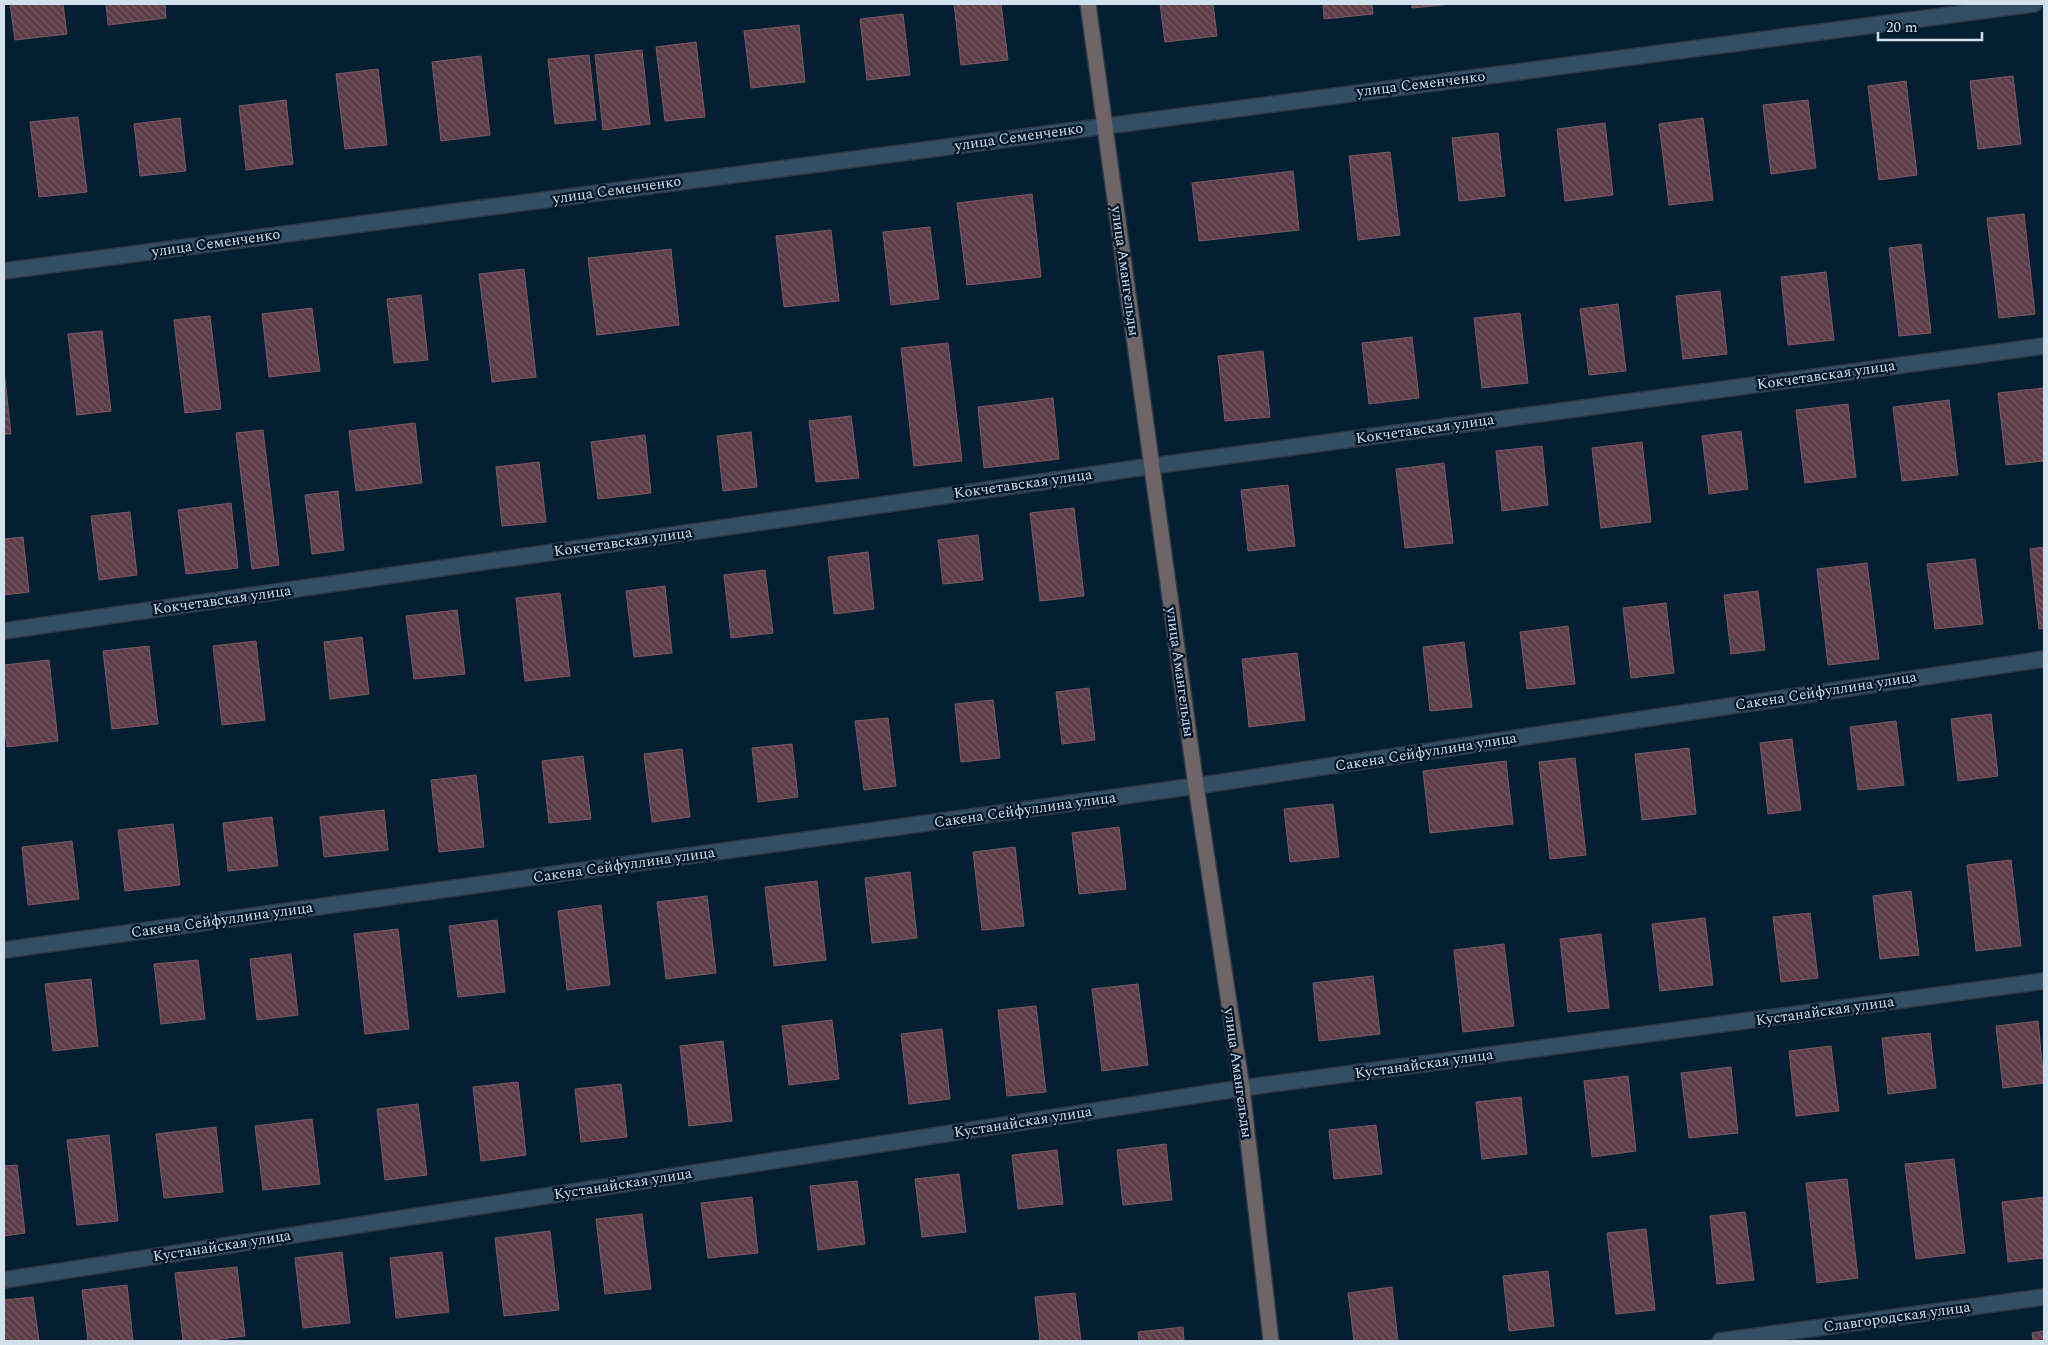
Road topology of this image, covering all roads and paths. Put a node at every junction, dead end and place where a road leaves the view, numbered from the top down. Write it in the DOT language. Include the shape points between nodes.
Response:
graph roads {
  1 [pos="1088,4"];
  2 [pos="2034,4"];
  3 [pos="1105,126"];
  4 [pos="4,271"];
  5 [pos="2044,346"];
  6 [pos="1152,466"];
  7 [pos="4,631"];
  8 [pos="2044,658"];
  9 [pos="1196,786"];
  10 [pos="4,950"];
  11 [pos="2044,982"];
  12 [pos="1242,1088"];
  13 [pos="4,1280"];
  14 [pos="2044,1297"];
  15 [pos="1271,1341"];
  16 [pos="1720,1341"];
  1 -- 3 [label="main road, улица Амангельды"];
  2 -- 3 [label="street, улица Семенченко"];
  3 -- 4 [label="street, улица Семенченко"];
  3 -- 6 [label="main road, улица Амангельды"];
  5 -- 6 [label="street, Кокчетавская улица"];
  6 -- 7 [label="street, Кокчетавская улица"];
  6 -- 9 [label="main road, улица Амангельды"];
  8 -- 9 [label="street, Сакена Сейфуллина улица"];
  9 -- 10 [label="street, Сакена Сейфуллина улица"];
  9 -- 12 [label="main road, улица Амангельды"];
  11 -- 12 [label="street, Кустанайская улица"];
  12 -- 13 [label="street, Кустанайская улица"];
  12 -- 15 [label="main road, улица Амангельды"];
  14 -- 16 [label="street, Славгородская улица"];
}
